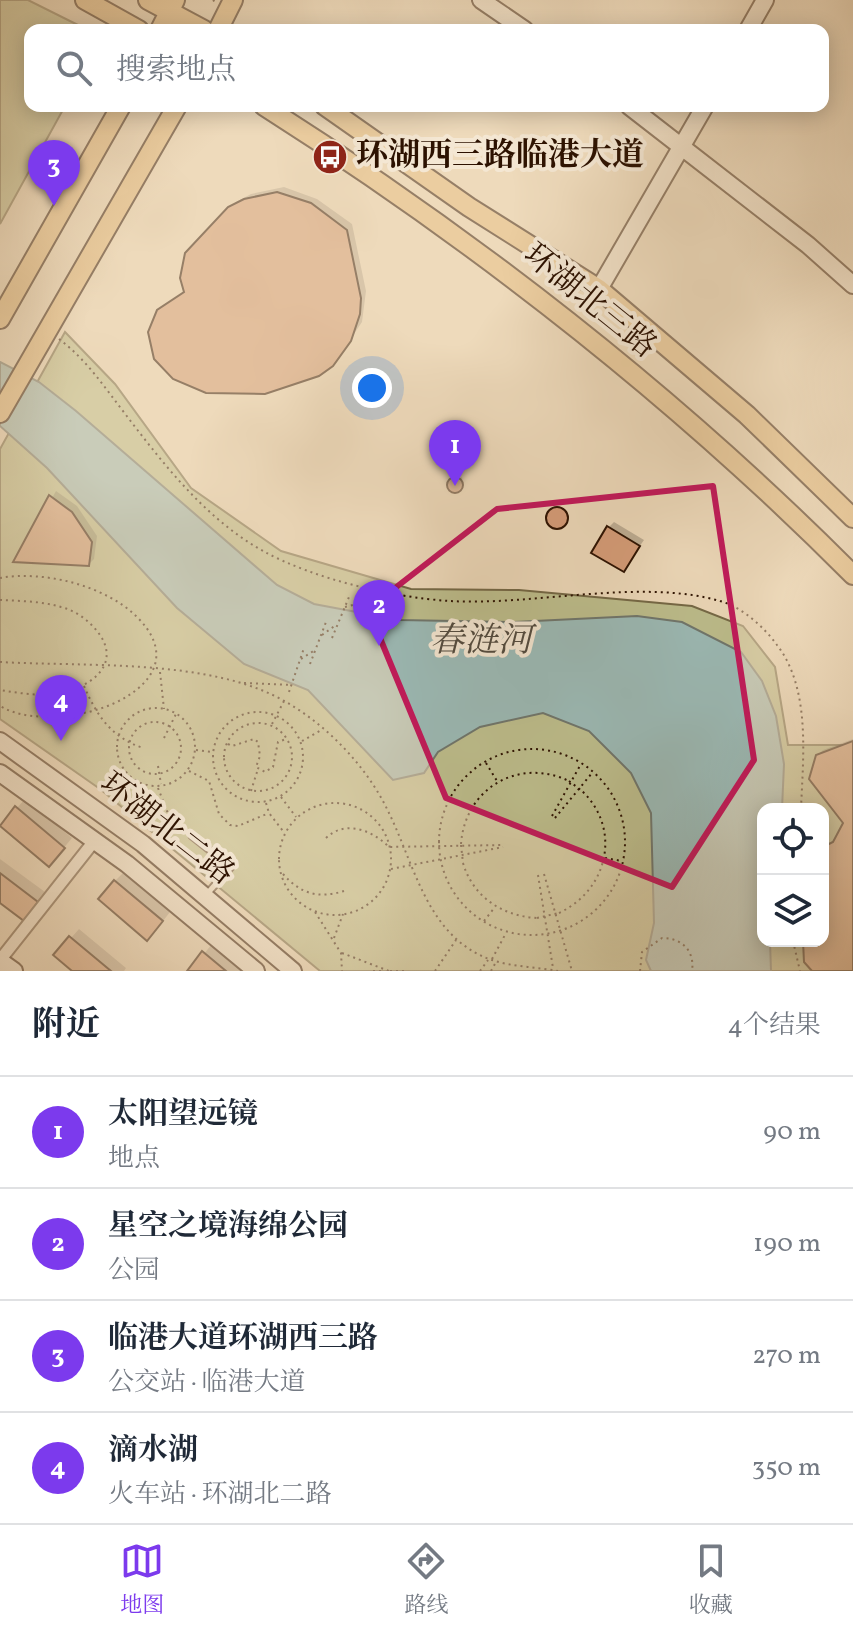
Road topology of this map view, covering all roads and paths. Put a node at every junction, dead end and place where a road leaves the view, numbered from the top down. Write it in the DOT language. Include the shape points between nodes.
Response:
graph roads {
  1 [pos="85,0"];
  2 [pos="148,0"];
  3 [pos="481,0"];
  4 [pos="765,0"];
  5 [pos="221,1"];
  6 [pos="172,6"];
  7 [pos="128,24"];
  8 [pos="163,24"];
  9 [pos="196,24"];
  10 [pos="219,24"];
  11 [pos="516,24"];
  12 [pos="751,24"];
  13 [pos="118,112"];
  14 [pos="174,112"];
  15 [pos="273,112"];
  16 [pos="334,112"];
  17 [pos="637,112"];
  18 [pos="702,112"];
  19 [pos="682,147"];
  20 [pos="853,285"];
  21 [pos="599,289"];
  22 [pos="0,319"];
  23 [pos="58,338"];
  24 [pos="0,413"];
  25 [pos="853,518"];
  26 [pos="853,575"];
  27 [pos="0,578"];
  28 [pos="361,587"];
  29 [pos="403,593"];
  30 [pos="349,597"];
  31 [pos="0,600"];
  32 [pos="356,605"];
  33 [pos="345,607"];
  34 [pos="326,622"];
  35 [pos="338,623"];
  36 [pos="321,635"];
  37 [pos="332,638"];
  38 [pos="304,648"];
  39 [pos="316,648"];
  40 [pos="300,660"];
  41 [pos="0,662"];
  42 [pos="310,664"];
  43 [pos="104,668"];
  44 [pos="154,670"];
  45 [pos="160,670"];
  46 [pos="239,683"];
  47 [pos="277,683"];
  48 [pos="84,685"];
  49 [pos="291,685"];
  50 [pos="0,690"];
  51 [pos="289,692"];
  52 [pos="270,695"];
  53 [pos="284,701"];
  54 [pos="0,706"];
  55 [pos="164,709"];
  56 [pos="95,710"];
  57 [pos="177,714"];
  58 [pos="275,715"];
  59 [pos="271,725"];
  60 [pos="170,726"];
  61 [pos="323,729"];
  62 [pos="164,738"];
  63 [pos="118,739"];
  64 [pos="288,739"];
  65 [pos="0,741"];
  66 [pos="301,742"];
  67 [pos="130,744"];
  68 [pos="226,744"];
  69 [pos="143,748"];
  70 [pos="195,750"];
  71 [pos="213,752"];
  72 [pos="485,761"];
  73 [pos="582,763"];
  74 [pos="158,766"];
  75 [pos="188,771"];
  76 [pos="258,771"];
  77 [pos="593,772"];
  78 [pos="0,773"];
  79 [pos="160,774"];
  80 [pos="219,779"];
  81 [pos="497,782"];
  82 [pos="210,784"];
  83 [pos="159,787"];
  84 [pos="251,791"];
  85 [pos="281,796"];
  86 [pos="266,802"];
  87 [pos="801,803"];
  88 [pos="269,813"];
  89 [pos="296,817"];
  90 [pos="285,833"];
  91 [pos="192,836"];
  92 [pos="326,838"];
  93 [pos="95,840"];
  94 [pos="389,847"];
  95 [pos="403,847"];
  96 [pos="439,847"];
  97 [pos="605,858"];
  98 [pos="440,860"];
  99 [pos="623,862"];
  100 [pos="410,866"];
  101 [pos="390,870"];
  102 [pos="280,871"];
  103 [pos="544,874"];
  104 [pos="538,875"];
  105 [pos="344,891"];
  106 [pos="205,895"];
  107 [pos="495,906"];
  108 [pos="314,911"];
  109 [pos="343,914"];
  110 [pos="483,922"];
  111 [pos="560,931"];
  112 [pos="506,932"];
  113 [pos="548,934"];
  114 [pos="334,939"];
  115 [pos="457,939"];
  116 [pos="794,947"];
  117 [pos="341,953"];
  118 [pos="0,960"];
  119 [pos="492,960"];
  120 [pos="545,970"];
  121 [pos="14,971"];
  122 [pos="256,971"];
  123 [pos="293,971"];
  124 [pos="342,971"];
  125 [pos="373,971"];
  126 [pos="389,971"];
  127 [pos="408,971"];
  128 [pos="435,971"];
  129 [pos="480,971"];
  130 [pos="491,971"];
  131 [pos="555,971"];
  132 [pos="572,971"];
  133 [pos="640,971"];
  134 [pos="692,971"];
  135 [pos="800,971"];
  1 -- 7 [label="main road"];
  2 -- 6 [label="main road"];
  3 -- 11 [label="main road"];
  4 -- 12 [label="main road"];
  5 -- 10 [label="main road"];
  6 -- 8 [label="main road"];
  6 -- 9 [label="main road"];
  13 -- 22 [label="main road"];
  14 -- 24 [label="main road"];
  15 -- 26 [label="main road, 环湖北三路" via="456,234 576,327 727,456"];
  16 -- 21 [label="main road, 环湖北三路"];
  17 -- 19 [label="main road"];
  18 -- 19 [label="main road"];
  19 -- 20 [label="main road"];
  19 -- 21 [label="main road"];
  21 -- 25 [label="main road, 环湖北三路" via="747,415"];
  23 -- 28 [label="path" via="80,355 173,477 205,507 262,550"];
  27 -- 44 [label="path" via="57,579 116,600 150,634"];
  28 -- 29 [label="path"];
  28 -- 32 [label="path"];
  29 -- 32 [label="path"];
  29 -- 87 [label="path" via="447,601 514,601 655,592 721,601 762,627 794,676 804,736"];
  30 -- 33 [label="path"];
  31 -- 43 [label="path" via="64,607 86,619 106,644"];
  32 -- 33 [label="path"];
  33 -- 35 [label="path"];
  34 -- 36 [label="path"];
  35 -- 36 [label="path"];
  35 -- 37 [label="path"];
  36 -- 39 [label="path"];
  38 -- 40 [label="path"];
  39 -- 40 [label="path"];
  39 -- 42 [label="path"];
  40 -- 49 [label="path"];
  41 -- 43 [label="path"];
  43 -- 44 [label="path"];
  43 -- 48 [label="path"];
  44 -- 45 [label="path"];
  44 -- 56 [label="path" via="119,704"];
  45 -- 46 [label="path" via="213,674"];
  45 -- 55 [label="path"];
  46 -- 47 [label="path"];
  46 -- 52 [label="path"];
  47 -- 49 [label="path"];
  47 -- 52 [label="path"];
  48 -- 50 [label="path" via="55,694"];
  48 -- 56 [label="path"];
  49 -- 51 [label="path"];
  52 -- 53 [label="path"];
  53 -- 58 [label="path"];
  53 -- 61 [label="path"];
  54 -- 56 [label="path" via="17,715 52,717"];
  55 -- 57 [label="path"];
  55 -- 63 [label="path" via="135,714"];
  56 -- 63 [label="path"];
  57 -- 60 [label="path"];
  57 -- 70 [label="path" via="192,730"];
  58 -- 59 [label="path"];
  58 -- 66 [label="path" via="294,728"];
  58 -- 71 [label="path" via="252,711 238,716 218,735"];
  59 -- 64 [label="path"];
  59 -- 68 [label="path" via="249,723"];
  60 -- 62 [label="path"];
  60 -- 67 [label="path" via="142,726"];
  60 -- 79 [label="path" via="179,737 181,754"];
  61 -- 66 [label="path"];
  61 -- 95 [label="path" via="373,786"];
  63 -- 67 [label="path"];
  63 -- 83 [label="path" via="124,770 145,785"];
  64 -- 76 [label="path" via="274,747 269,771"];
  64 -- 84 [label="path" via="293,761 283,782 263,792"];
  65 -- 106 [label="main road, 环湖北二路"];
  66 -- 85 [label="path" via="300,773"];
  67 -- 69 [label="path"];
  67 -- 79 [label="path" via="134,764 148,774"];
  68 -- 76 [label="path" via="258,742"];
  68 -- 84 [label="path" via="226,770 240,787"];
  70 -- 71 [label="path"];
  70 -- 75 [label="path"];
  71 -- 80 [label="path"];
  72 -- 73 [label="path" via="539,749"];
  72 -- 81 [label="path"];
  72 -- 96 [label="path" via="449,799"];
  73 -- 77 [label="path"];
  73 -- 77 [label="path" via="554,817"];
  74 -- 79 [label="path"];
  75 -- 82 [label="path"];
  75 -- 83 [label="path"];
  76 -- 84 [label="path"];
  77 -- 99 [label="path" via="621,814"];
  78 -- 93 [label="main road, 环湖北二路"];
  79 -- 83 [label="path"];
  80 -- 82 [label="path"];
  80 -- 86 [label="path" via="238,797"];
  81 -- 97 [label="path, bridge" via="536,772 569,781 600,816"];
  81 -- 107 [label="path, bridge" via="469,811 461,845 476,889"];
  82 -- 88 [label="path" via="219,814 230,825"];
  83 -- 91 [label="path" via="169,816"];
  85 -- 86 [label="path"];
  85 -- 89 [label="path"];
  86 -- 88 [label="path"];
  88 -- 90 [label="path"];
  89 -- 90 [label="path"];
  89 -- 94 [label="path" via="330,802 348,803 378,822"];
  90 -- 102 [label="path"];
  91 -- 106 [label="lane" via="231,867"];
  92 -- 94 [label="path" via="340,829 360,829"];
  93 -- 118 [label="street"];
  93 -- 122 [label="main road, 环湖北二路"];
  94 -- 95 [label="path"];
  94 -- 101 [label="path"];
  95 -- 96 [label="path"];
  95 -- 100 [label="path"];
  96 -- 98 [label="path"];
  96 -- 98 [label="path" via="502,846"];
  97 -- 99 [label="path"];
  97 -- 107 [label="path, bridge" via="588,893 559,913 537,918"];
  98 -- 100 [label="path"];
  98 -- 110 [label="path" via="458,899"];
  99 -- 111 [label="path" via="602,904"];
  100 -- 101 [label="path"];
  100 -- 115 [label="path" via="427,905"];
  101 -- 109 [label="path" via="370,903"];
  102 -- 105 [label="path" via="295,888 316,896"];
  102 -- 108 [label="path" via="287,888"];
  103 -- 111 [label="path"];
  104 -- 113 [label="path"];
  106 -- 123 [label="main road, 环湖北二路"];
  107 -- 110 [label="path"];
  108 -- 109 [label="path"];
  108 -- 114 [label="path"];
  109 -- 114 [label="path"];
  110 -- 112 [label="path"];
  111 -- 113 [label="path"];
  111 -- 132 [label="path"];
  112 -- 113 [label="path"];
  112 -- 119 [label="path"];
  113 -- 131 [label="path"];
  114 -- 117 [label="path"];
  115 -- 119 [label="path"];
  115 -- 128 [label="path"];
  116 -- 135 [label="path"];
  117 -- 124 [label="path"];
  117 -- 126 [label="path"];
  118 -- 121 [label="main road"];
  119 -- 120 [label="path"];
  119 -- 129 [label="path"];
  119 -- 130 [label="path"];
  120 -- 131 [label="path"];
  125 -- 126 [label="path"];
  126 -- 127 [label="path"];
  133 -- 134 [label="path" via="647,946 670,938 686,947"];
}
